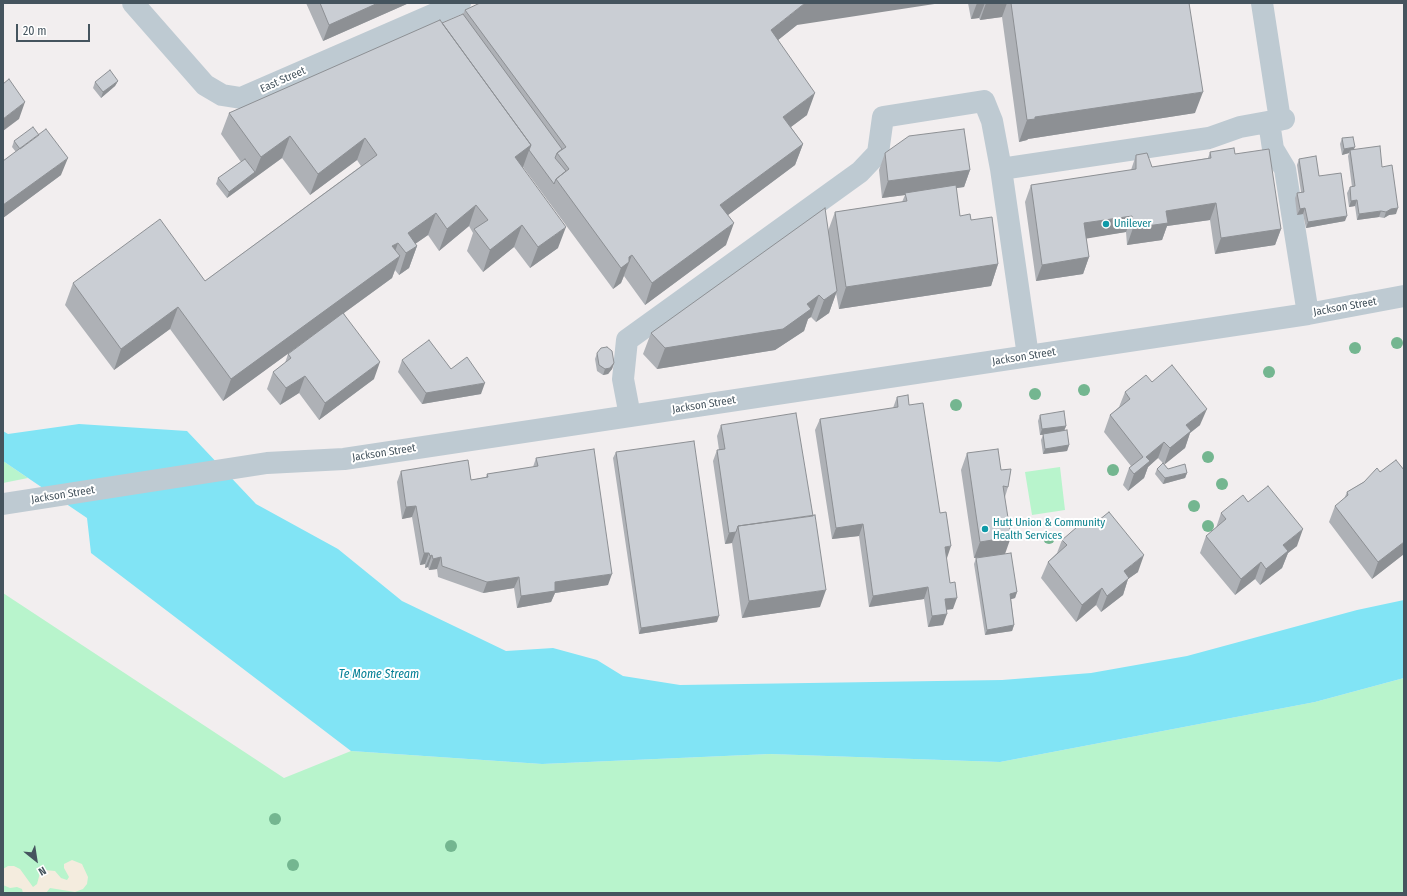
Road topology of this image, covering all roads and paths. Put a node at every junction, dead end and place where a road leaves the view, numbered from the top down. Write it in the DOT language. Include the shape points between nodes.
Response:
graph roads {
  1 [pos="133,3"];
  2 [pos="460,3"];
  3 [pos="1262,3"];
  4 [pos="1278,120"];
  5 [pos="1001,169"];
  6 [pos="1404,296"];
  7 [pos="1308,314"];
  8 [pos="1028,356"];
  9 [pos="630,416"];
  10 [pos="3,504"];
  1 -- 2 [label="street, East Street" via="206,84 222,95 241,98"];
  3 -- 4 [label="street"];
  4 -- 5 [label="street" via="1240,127 1209,138"];
  4 -- 7 [label="street" via="1274,149 1285,169"];
  5 -- 8 [label="street"];
  5 -- 9 [label="street" via="992,121 984,101 883,117 878,152 860,172 627,340 623,379"];
  6 -- 7 [label="street, Jackson Street"];
  7 -- 8 [label="street, Jackson Street"];
  8 -- 9 [label="street, Jackson Street"];
  9 -- 10 [label="street, Jackson Street" via="344,459 267,463"];
}
